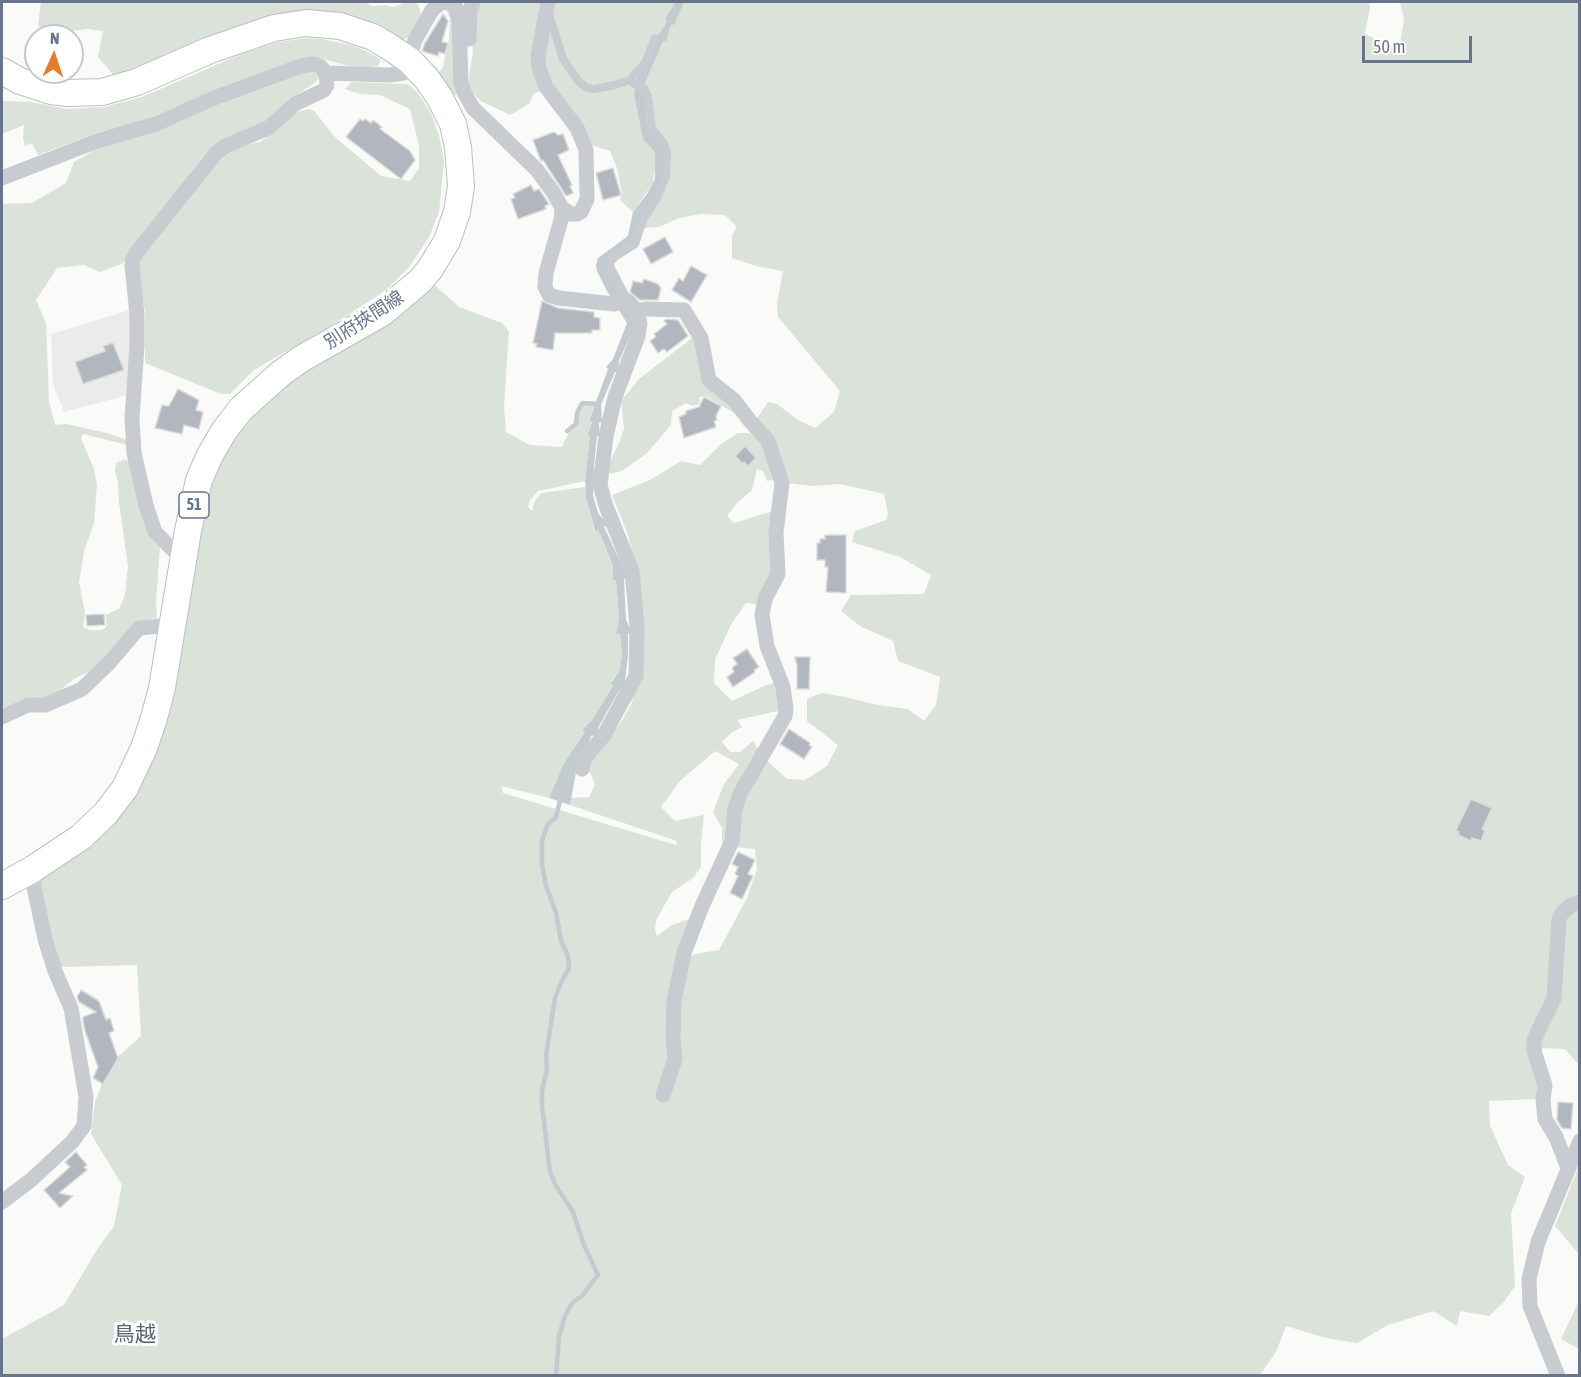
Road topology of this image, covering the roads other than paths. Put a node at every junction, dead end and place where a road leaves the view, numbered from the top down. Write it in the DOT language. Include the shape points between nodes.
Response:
graph roads {
  1 [pos="472,2"];
  2 [pos="547,6"];
  3 [pos="655,38"];
  4 [pos="409,60"];
  5 [pos="462,69"];
  6 [pos="2,71"];
  7 [pos="326,74"];
  8 [pos="632,82"];
  9 [pos="455,99"];
  10 [pos="2,177"];
  11 [pos="562,208"];
  12 [pos="626,305"];
  13 [pos="184,554"];
  14 [pos="172,625"];
  15 [pos="2,717"];
  16 [pos="582,769"];
  17 [pos="17,878"];
  18 [pos="1580,902"];
  19 [pos="663,1095"];
  20 [pos="1580,1141"];
  21 [pos="1568,1168"];
  22 [pos="2,1202"];
  23 [pos="1558,1376"];
  1 -- 5 [label="street" via="470,56"];
  2 -- 8 [label="lane" via="563,59 579,82 594,89"];
  2 -- 11 [label="street" via="538,56 541,78 577,128 587,161 585,205 577,214"];
  3 -- 8 [label="lane"];
  4 -- 5 [label="street" via="432,10 442,2 451,3 459,20"];
  4 -- 6 [label="main road, 別府挾間線 / 51" via="357,31 306,23 258,33 137,82 102,92 51,91"];
  4 -- 7 [label="street" via="404,73"];
  4 -- 9 [label="main road, 別府挾間線 / 51"];
  5 -- 9 [label="street"];
  7 -- 10 [label="street" via="320,66 301,66 156,124 97,141"];
  7 -- 13 [label="street" via="324,90 295,104 268,128 216,153 136,252 132,267 138,346 132,418 134,453 155,532 172,549"];
  8 -- 12 [label="lane" via="648,95 652,129 667,152 666,176 635,244 611,261"];
  9 -- 11 [label="street" via="473,108 537,170"];
  9 -- 13 [label="main road, 別府挾間線 / 51" via="460,186 457,212 447,241 420,281 382,314 280,374 224,431 200,480"];
  11 -- 12 [label="street" via="546,273 546,291 552,297"];
  12 -- 16 [label="street" via="640,323 615,397 600,485 632,571 636,676"];
  12 -- 19 [label="street" via="684,310 701,338 709,380 739,406 768,441 782,483 776,532 778,574 765,599 762,615 766,646 783,687 785,716 740,794 732,841 684,953 674,1000 675,1059"];
  13 -- 14 [label="main road, 別府挾間線 / 51"];
  14 -- 15 [label="street" via="139,628 82,689"];
  14 -- 17 [label="main road, 別府挾間線 / 51" via="154,718 125,788 81,837"];
  17 -- 22 [label="street" via="34,887 45,939 71,1008 86,1096 84,1126 72,1142"];
  18 -- 21 [label="street" via="1558,919 1554,998 1534,1040 1545,1085 1545,1119"];
  20 -- 21 [label="street"];
  21 -- 23 [label="street" via="1538,1242 1530,1279 1530,1306"];
}
